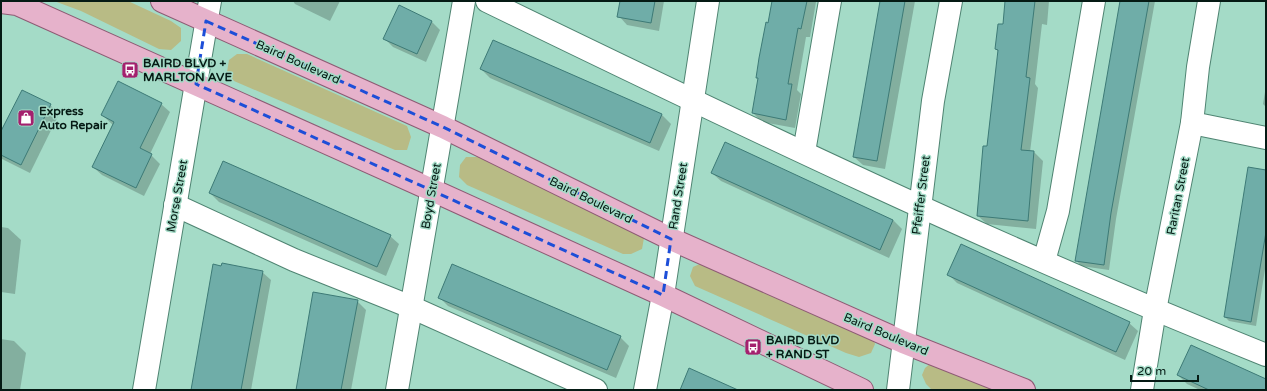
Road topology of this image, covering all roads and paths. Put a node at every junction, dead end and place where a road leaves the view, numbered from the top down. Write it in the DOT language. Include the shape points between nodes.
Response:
graph roads {
  1 [pos="162,1"];
  2 [pos="464,1"];
  3 [pos="487,1"];
  4 [pos="708,1"];
  5 [pos="830,1"];
  6 [pos="951,1"];
  7 [pos="1094,1"];
  8 [pos="1209,1"];
  9 [pos="1,2"];
  10 [pos="208,11"];
  11 [pos="196,84"];
  12 [pos="692,101"];
  13 [pos="1192,123"];
  14 [pos="443,127"];
  15 [pos="1266,138"];
  16 [pos="804,152"];
  17 [pos="432,190"];
  18 [pos="175,205"];
  19 [pos="920,206"];
  20 [pos="671,239"];
  21 [pos="1044,261"];
  22 [pos="663,295"];
  23 [pos="411,307"];
  24 [pos="1155,310"];
  25 [pos="903,342"];
  26 [pos="1266,355"];
  27 [pos="144,390"];
  28 [pos="397,390"];
  29 [pos="596,390"];
  30 [pos="646,390"];
  31 [pos="862,390"];
  32 [pos="898,390"];
  33 [pos="1024,390"];
  34 [pos="1142,390"];
  1 -- 10 [label="main road, Baird Boulevard"];
  2 -- 14 [label="street, Boyd Street"];
  3 -- 12 [label="street"];
  4 -- 12 [label="street, Rand Street"];
  5 -- 16 [label="street"];
  6 -- 19 [label="street, Pfeiffer Street" via="933,101"];
  7 -- 21 [label="street" via="1058,211"];
  8 -- 13 [label="street, Raritan Street"];
  9 -- 11 [label="main road" via="17,4"];
  10 -- 11 [label="street, Morse Street"];
  10 -- 14 [label="main road, Baird Boulevard"];
  11 -- 17 [label="main road"];
  11 -- 18 [label="street, Morse Street"];
  12 -- 16 [label="street"];
  12 -- 20 [label="street, Rand Street"];
  13 -- 15 [label="street"];
  13 -- 24 [label="street, Raritan Street"];
  14 -- 17 [label="street, Boyd Street"];
  14 -- 20 [label="main road, Baird Boulevard"];
  16 -- 19 [label="street"];
  17 -- 22 [label="main road"];
  17 -- 23 [label="street, Boyd Street"];
  18 -- 23 [label="street" via="294,260"];
  18 -- 27 [label="street, Morse Street"];
  19 -- 21 [label="street"];
  19 -- 25 [label="street, Pfeiffer Street"];
  20 -- 22 [label="street, Rand Street"];
  20 -- 25 [label="main road, Baird Boulevard"];
  21 -- 24 [label="street"];
  22 -- 30 [label="street, Rand Street"];
  22 -- 31 [label="main road"];
  23 -- 28 [label="street, Boyd Street"];
  23 -- 29 [label="street"];
  24 -- 26 [label="street"];
  24 -- 34 [label="street, Raritan Street"];
  25 -- 32 [label="street, Pfeiffer Street"];
  25 -- 33 [label="main road, Baird Boulevard"];
}
